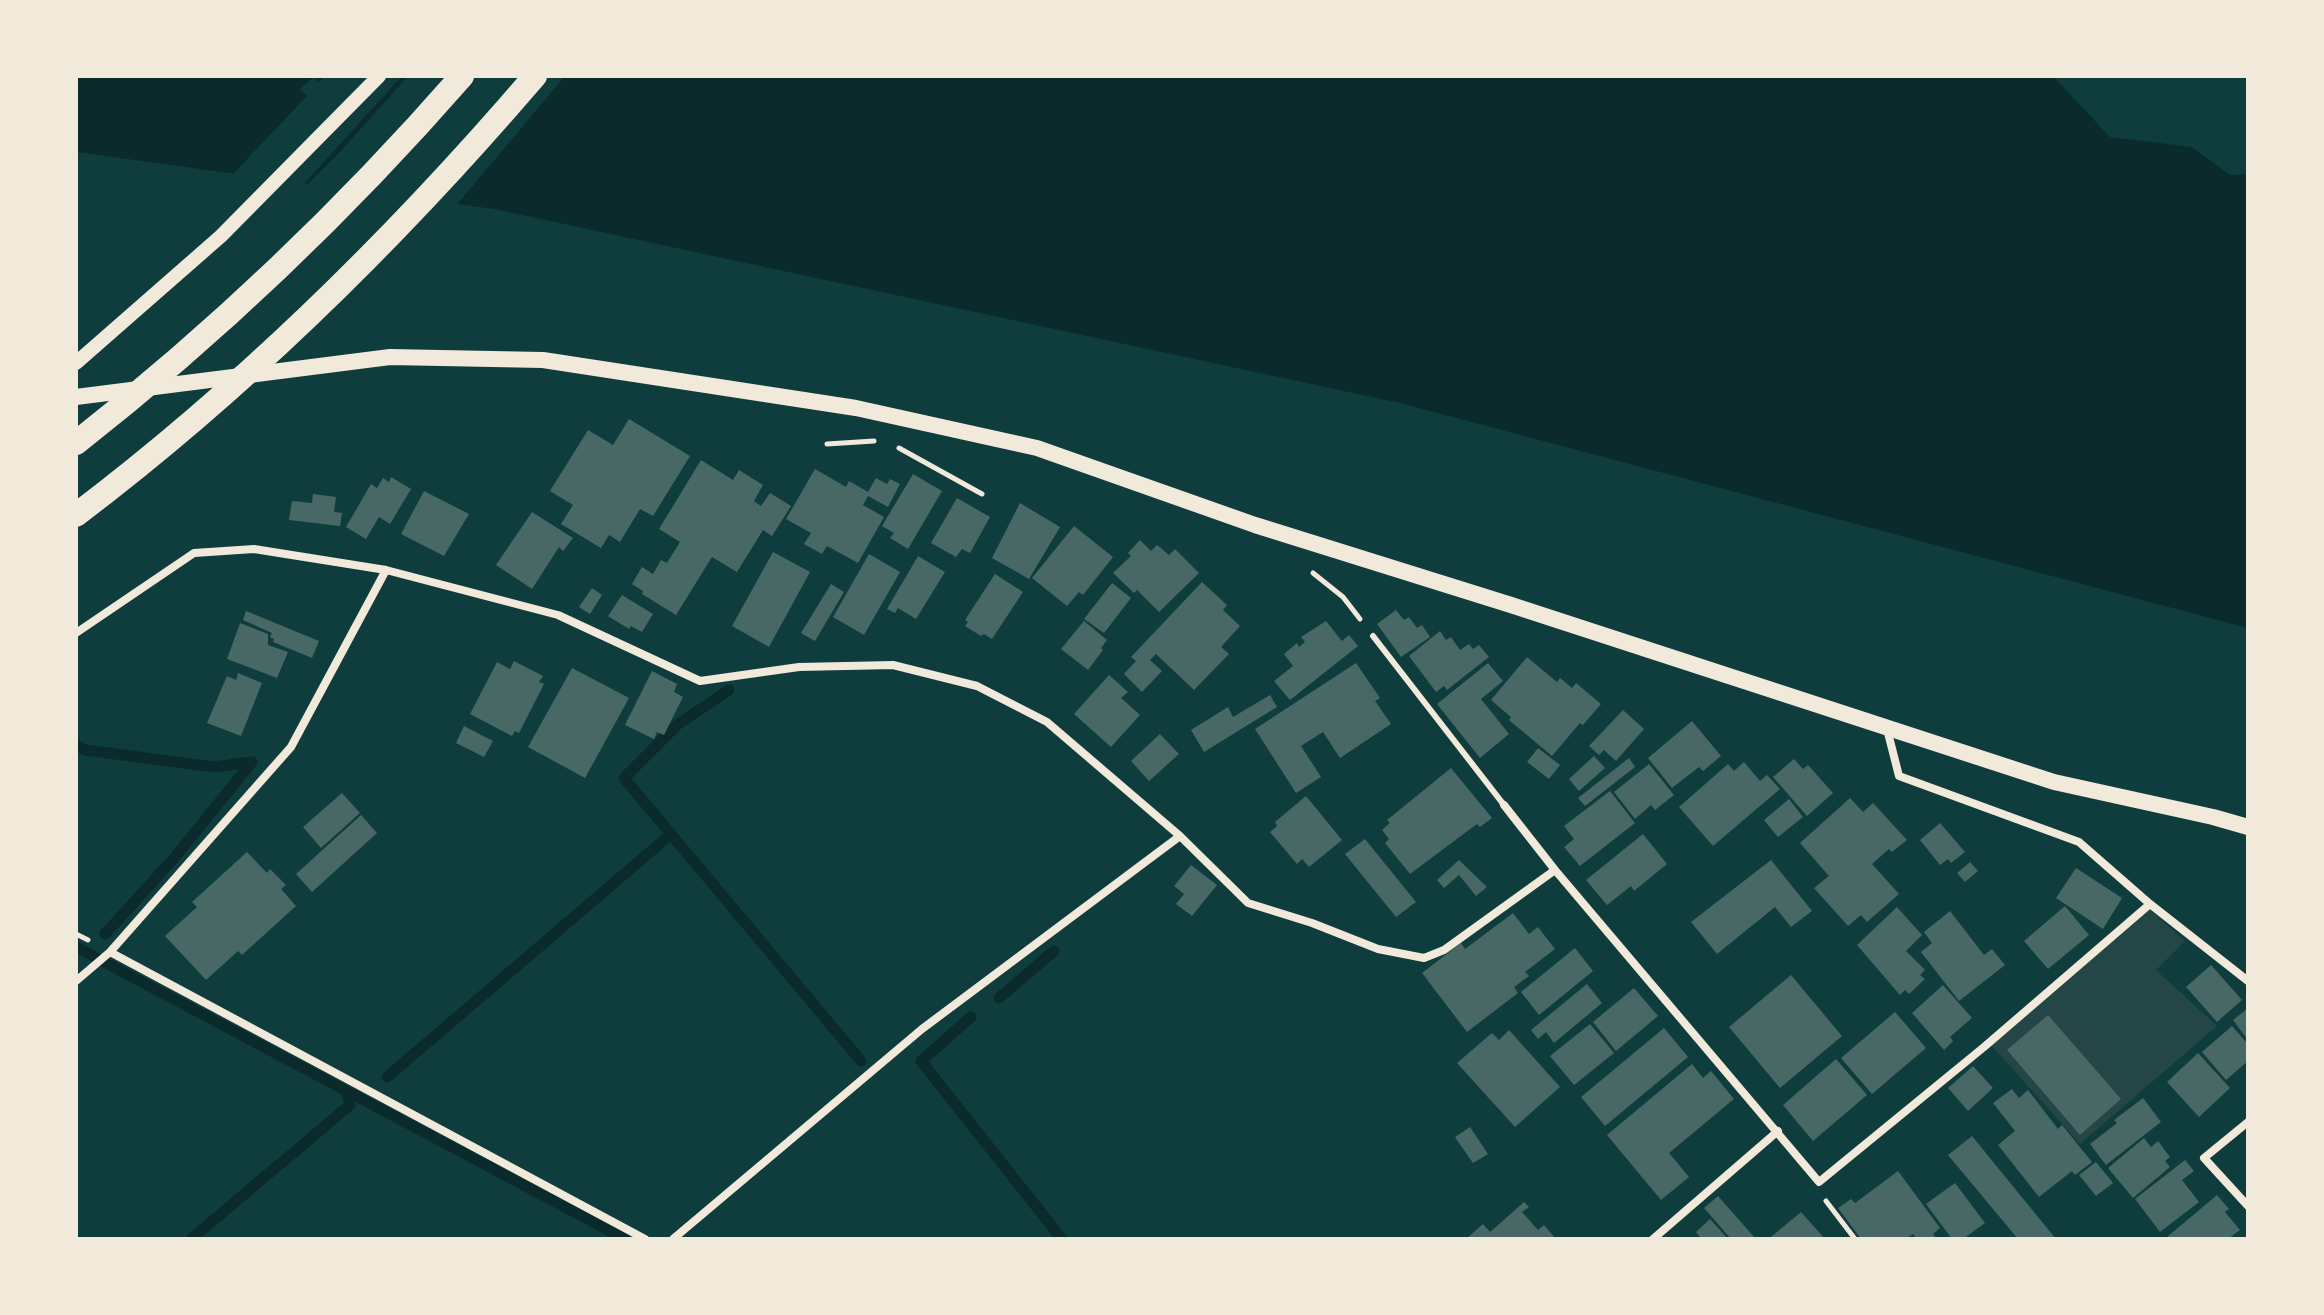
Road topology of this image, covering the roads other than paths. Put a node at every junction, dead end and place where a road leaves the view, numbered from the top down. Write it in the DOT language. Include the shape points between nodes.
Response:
graph roads {
  1 [pos="379,76"];
  2 [pos="462,76"];
  3 [pos="535,76"];
  4 [pos="76,363"];
  5 [pos="76,397"];
  6 [pos="76,443"];
  7 [pos="76,515"];
  8 [pos="386,570"];
  9 [pos="76,633"];
  10 [pos="1373,636"];
  11 [pos="1887,729"];
  12 [pos="1504,805"];
  13 [pos="2248,827"];
  14 [pos="1180,836"];
  15 [pos="1555,870"];
  16 [pos="2150,904"];
  17 [pos="110,952"];
  18 [pos="76,981"];
  19 [pos="2248,981"];
  20 [pos="2248,1122"];
  21 [pos="1778,1131"];
  22 [pos="2248,1206"];
  23 [pos="645,1239"];
  24 [pos="673,1239"];
  25 [pos="1653,1239"];
  1 -- 4 [label="street" via="221,236"];
  2 -- 6 [label="highway" via="330,220"];
  3 -- 7 [label="highway" via="415,212 283,341"];
  5 -- 11 [label="main road" via="390,357 543,360 856,408 1037,448 1255,525"];
  8 -- 9 [label="street" via="254,549 194,553"];
  8 -- 14 [label="street" via="558,615 700,681 799,667 893,665 977,686 1047,722"];
  8 -- 17 [label="street" via="291,747"];
  10 -- 12 [label="lane"];
  11 -- 13 [label="main road" via="2054,782"];
  11 -- 16 [label="street" via="1899,776 2079,842"];
  12 -- 15 [label="street"];
  14 -- 15 [label="street" via="1248,903 1378,949 1424,958 1444,950"];
  14 -- 24 [label="street" via="922,1029"];
  15 -- 21 [label="street"];
  16 -- 19 [label="street"];
  16 -- 21 [label="street" via="1819,1182"];
  17 -- 18 [label="street"];
  17 -- 23 [label="street"];
  20 -- 22 [label="street" via="2204,1158"];
  21 -- 25 [label="street"];
}
